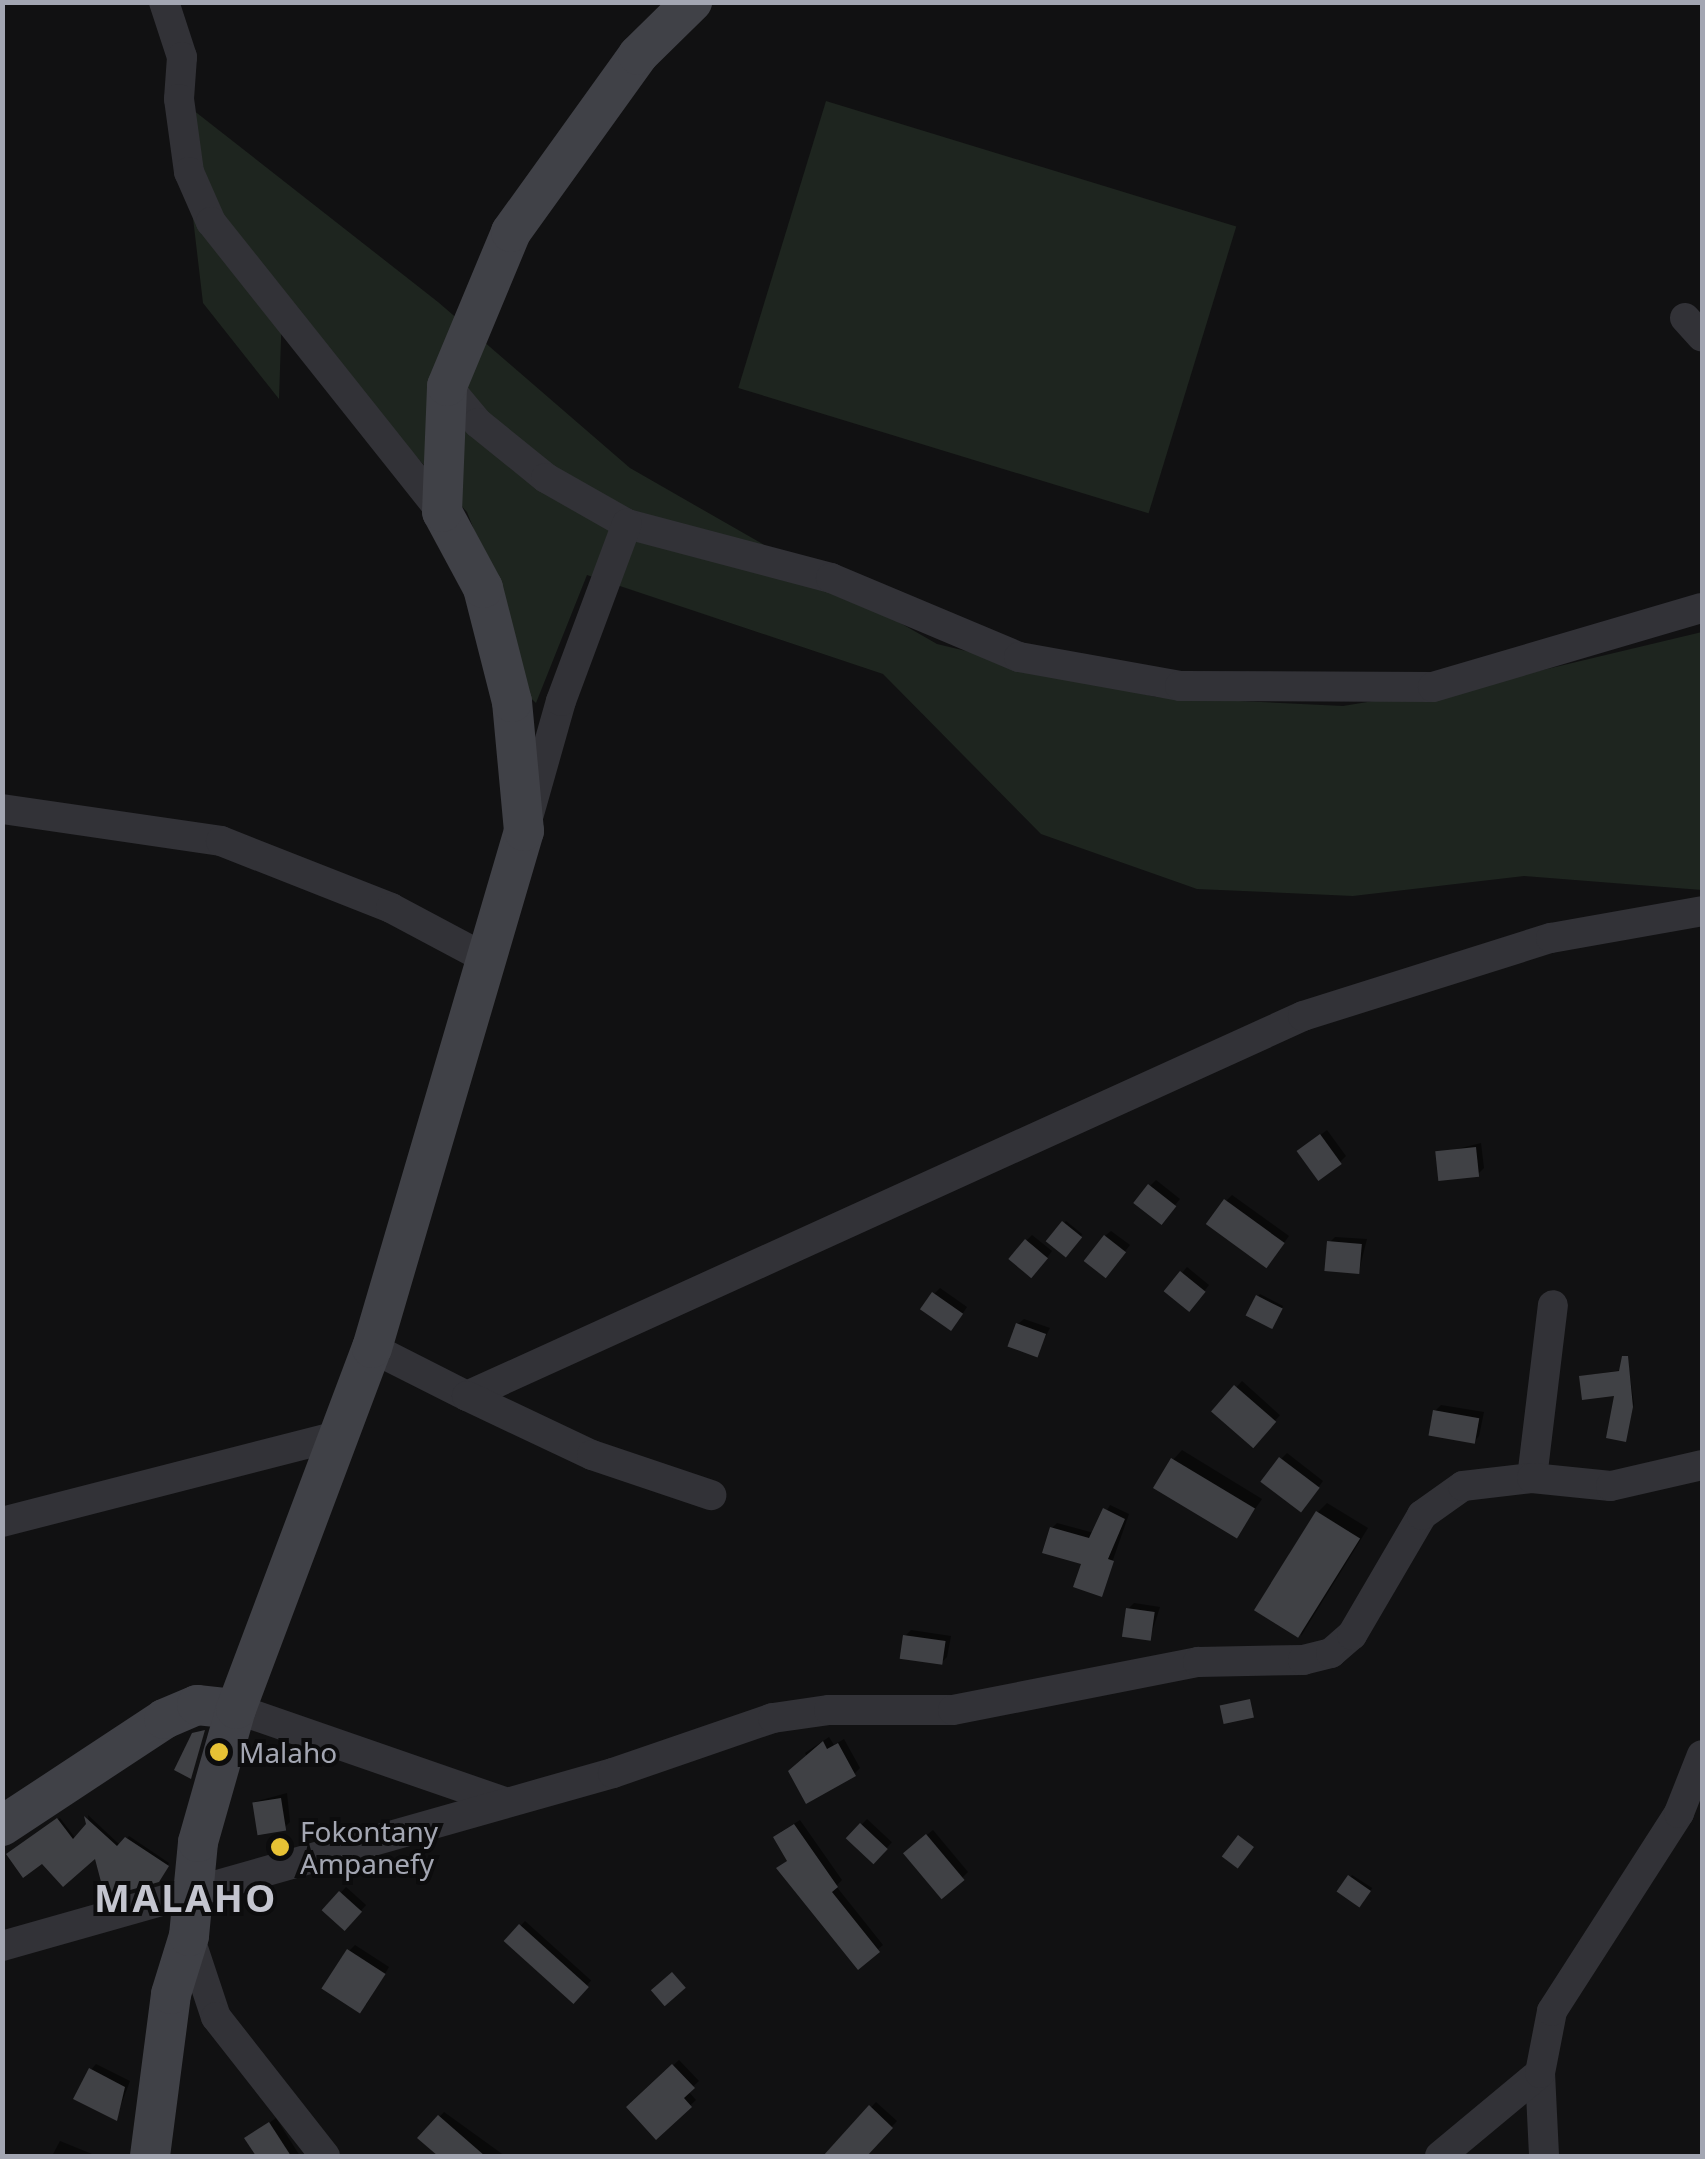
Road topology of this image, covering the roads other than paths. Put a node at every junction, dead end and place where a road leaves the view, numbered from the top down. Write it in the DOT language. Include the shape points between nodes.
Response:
graph roads {
  1 [pos="164,2"];
  2 [pos="692,2"];
  3 [pos="447,386"];
  4 [pos="442,512"];
  5 [pos="627,524"];
  6 [pos="1702,608"];
  7 [pos="2,809"];
  8 [pos="524,831"];
  9 [pos="1702,911"];
  10 [pos="487,958"];
  11 [pos="1553,1306"];
  12 [pos="372,1348"];
  13 [pos="468,1396"];
  14 [pos="337,1436"];
  15 [pos="1702,1465"];
  16 [pos="1532,1478"];
  17 [pos="711,1495"];
  18 [pos="2,1522"];
  19 [pos="236,1708"];
  20 [pos="1702,1755"];
  21 [pos="502,1800"];
  22 [pos="2,1826"];
  23 [pos="189,1892"];
  24 [pos="189,1936"];
  25 [pos="2,1946"];
  26 [pos="1540,2073"];
  27 [pos="150,2156"];
  28 [pos="325,2156"];
  29 [pos="1440,2156"];
  30 [pos="1544,2156"];
  1 -- 4 [label="street" via="182,57 179,99 189,172 211,222"];
  2 -- 3 [label="street" via="638,55 511,232"];
  3 -- 4 [label="street"];
  3 -- 5 [label="street" via="478,422 546,478"];
  4 -- 8 [label="street" via="483,588 512,702"];
  5 -- 6 [label="street" via="831,578 1019,658 1180,686 1432,687"];
  5 -- 8 [label="street" via="561,701"];
  7 -- 10 [label="street" via="220,841 391,908"];
  8 -- 10 [label="street"];
  9 -- 13 [label="street" via="1551,938 1303,1016"];
  10 -- 12 [label="street"];
  11 -- 16 [label="street"];
  12 -- 13 [label="street"];
  12 -- 14 [label="street"];
  13 -- 17 [label="street" via="592,1454"];
  14 -- 18 [label="street"];
  14 -- 19 [label="street"];
  15 -- 16 [label="street" via="1611,1486"];
  16 -- 21 [label="street" via="1463,1486 1422,1515 1352,1635 1331,1652 1302,1660 1198,1662 952,1710 829,1710 773,1718 613,1774"];
  19 -- 21 [label="street"];
  19 -- 22 [label="street" via="197,1705 164,1718"];
  19 -- 23 [label="street"];
  20 -- 26 [label="street" via="1680,1814 1552,2011"];
  21 -- 23 [label="street"];
  23 -- 24 [label="street"];
  23 -- 25 [label="street"];
  24 -- 27 [label="street" via="172,1994"];
  24 -- 28 [label="street" via="216,2017"];
  26 -- 29 [label="street"];
  26 -- 30 [label="street"];
}
